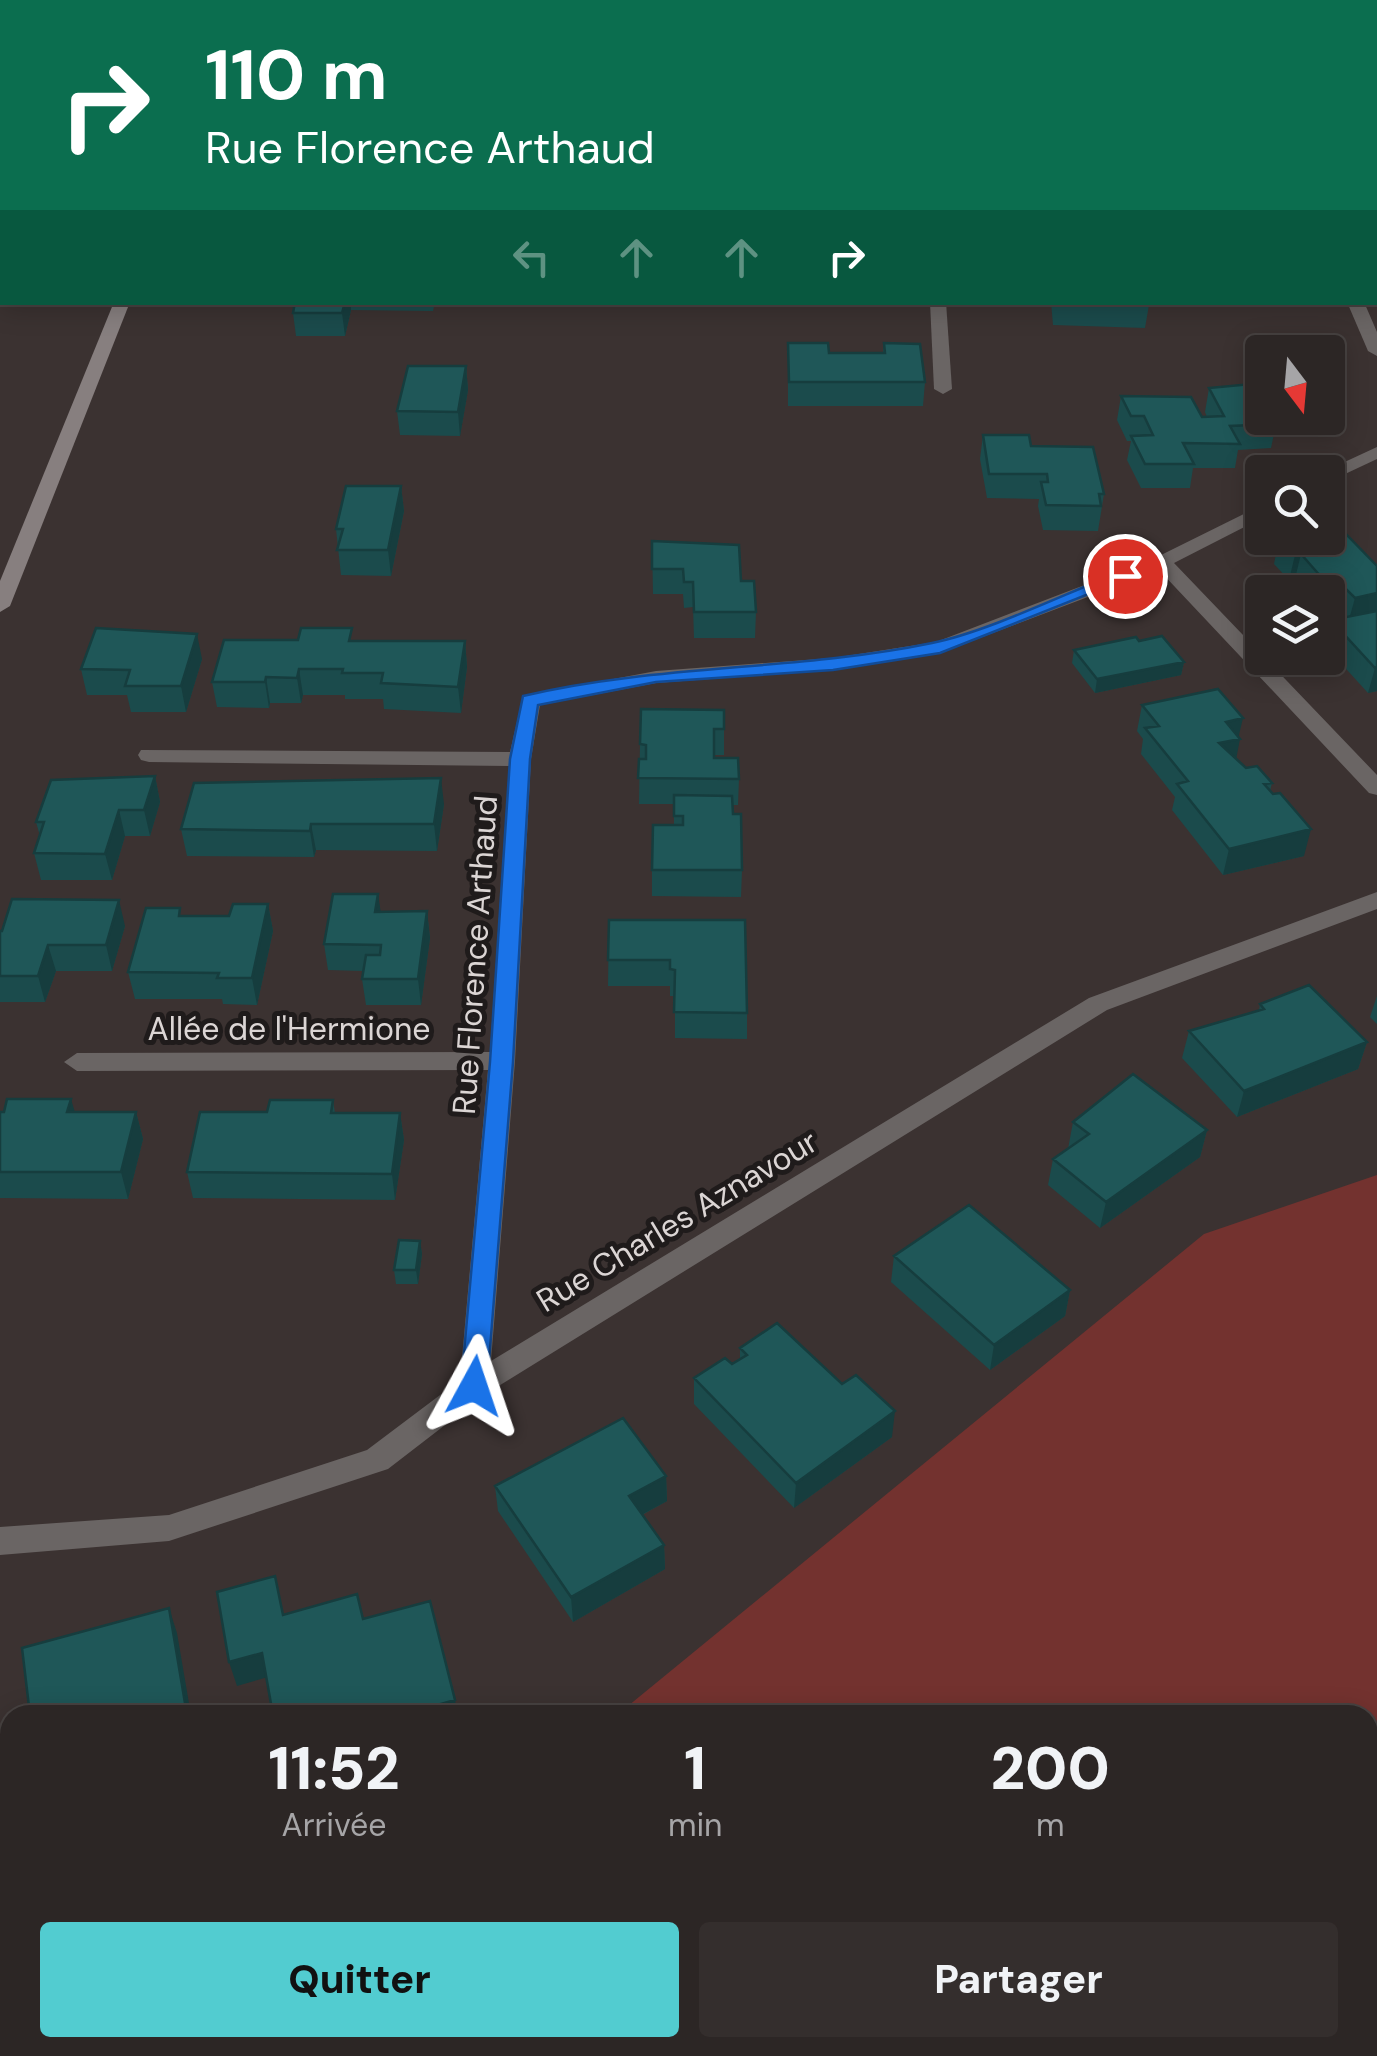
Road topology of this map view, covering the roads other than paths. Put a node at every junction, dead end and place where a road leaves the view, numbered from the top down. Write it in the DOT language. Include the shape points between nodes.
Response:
graph roads {
  1 [pos="121,305"];
  2 [pos="938,305"];
  3 [pos="1356,305"];
  4 [pos="1377,351"];
  5 [pos="943,389"];
  6 [pos="1377,452"];
  7 [pos="1345,468"];
  8 [pos="1245,520"];
  9 [pos="1162,562"];
  10 [pos="0,606"];
  11 [pos="150,755"];
  12 [pos="520,759"];
  13 [pos="1377,788"];
  14 [pos="1377,900"];
  15 [pos="77,1062"];
  16 [pos="502,1062"];
  17 [pos="474,1386"];
  18 [pos="0,1541"];
  1 -- 10 [label="street"];
  2 -- 5 [label="street"];
  3 -- 4 [label="street"];
  6 -- 7 [label="street"];
  8 -- 9 [label="street"];
  9 -- 12 [label="street, Rue Florence Arthaud" via="940,648 833,664 656,677 530,700"];
  9 -- 13 [label="street"];
  11 -- 12 [label="street"];
  12 -- 16 [label="street, Rue Florence Arthaud"];
  14 -- 17 [label="street, Rue Charles Aznavour" via="1098,1004"];
  15 -- 16 [label="street, Allée de l'Hermione"];
  16 -- 17 [label="street, Rue Florence Arthaud"];
  17 -- 18 [label="street, Rue Charles Aznavour" via="377,1460 245,1504 169,1528"];
}
